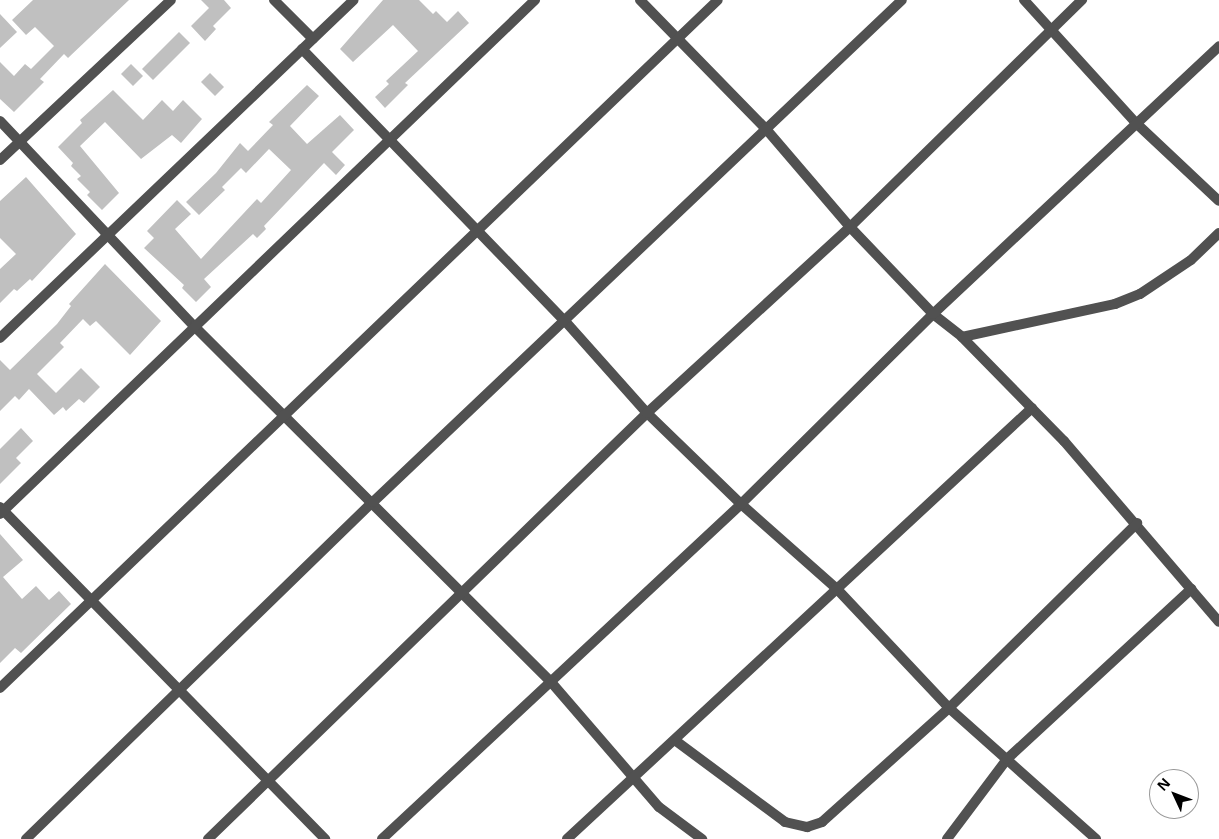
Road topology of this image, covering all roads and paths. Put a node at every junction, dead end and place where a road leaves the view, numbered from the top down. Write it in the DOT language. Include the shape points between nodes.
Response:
graph roads {
  1 [pos="171,0"];
  2 [pos="274,0"];
  3 [pos="354,0"];
  4 [pos="535,0"];
  5 [pos="640,0"];
  6 [pos="718,0"];
  7 [pos="902,0"];
  8 [pos="1024,0"];
  9 [pos="1082,0"];
  10 [pos="1050,30"];
  11 [pos="312,39"];
  12 [pos="677,39"];
  13 [pos="1219,46"];
  14 [pos="302,49"];
  15 [pos="0,121"];
  16 [pos="1137,124"];
  17 [pos="766,129"];
  18 [pos="388,141"];
  19 [pos="20,142"];
  20 [pos="0,160"];
  21 [pos="1219,201"];
  22 [pos="850,227"];
  23 [pos="476,230"];
  24 [pos="1219,233"];
  25 [pos="110,234"];
  26 [pos="934,314"];
  27 [pos="564,321"];
  28 [pos="194,326"];
  29 [pos="962,337"];
  30 [pos="0,338"];
  31 [pos="1032,408"];
  32 [pos="647,413"];
  33 [pos="285,416"];
  34 [pos="373,502"];
  35 [pos="741,504"];
  36 [pos="1,511"];
  37 [pos="1137,523"];
  38 [pos="836,588"];
  39 [pos="1191,589"];
  40 [pos="461,595"];
  41 [pos="92,601"];
  42 [pos="1219,622"];
  43 [pos="551,682"];
  44 [pos="0,688"];
  45 [pos="178,692"];
  46 [pos="949,708"];
  47 [pos="676,741"];
  48 [pos="1007,759"];
  49 [pos="633,776"];
  50 [pos="268,780"];
  51 [pos="26,839"];
  52 [pos="208,839"];
  53 [pos="326,839"];
  54 [pos="382,839"];
  55 [pos="567,839"];
  56 [pos="702,839"];
  57 [pos="947,839"];
  58 [pos="1096,839"];
  1 -- 19 [label="street"];
  2 -- 11 [label="street"];
  3 -- 11 [label="street"];
  4 -- 18 [label="street"];
  5 -- 12 [label="street"];
  6 -- 12 [label="street"];
  7 -- 17 [label="street"];
  8 -- 10 [label="street"];
  9 -- 10 [label="street"];
  10 -- 16 [label="street"];
  10 -- 22 [label="street"];
  11 -- 14 [label="street"];
  12 -- 17 [label="street"];
  12 -- 23 [label="street"];
  13 -- 16 [label="street"];
  14 -- 18 [label="street"];
  14 -- 25 [label="street"];
  15 -- 19 [label="street"];
  16 -- 21 [label="street"];
  16 -- 26 [label="street"];
  17 -- 22 [label="street"];
  17 -- 27 [label="street"];
  18 -- 23 [label="street"];
  18 -- 28 [label="street"];
  19 -- 20 [label="street"];
  19 -- 25 [label="street"];
  22 -- 26 [label="street"];
  22 -- 32 [label="street"];
  23 -- 27 [label="street"];
  23 -- 33 [label="street"];
  24 -- 29 [label="street" via="1191,260 1140,294 1115,304"];
  25 -- 28 [label="street"];
  25 -- 30 [label="street"];
  26 -- 29 [label="street"];
  26 -- 35 [label="street"];
  27 -- 32 [label="street"];
  27 -- 34 [label="street"];
  28 -- 33 [label="street"];
  28 -- 36 [label="street"];
  29 -- 31 [label="street"];
  31 -- 37 [label="street"];
  31 -- 38 [label="street"];
  32 -- 35 [label="street"];
  32 -- 40 [label="street"];
  33 -- 34 [label="street"];
  33 -- 41 [label="street"];
  34 -- 40 [label="street"];
  34 -- 45 [label="street"];
  35 -- 38 [label="street"];
  35 -- 43 [label="street"];
  36 -- 41 [label="street"];
  37 -- 39 [label="street"];
  37 -- 46 [label="street"];
  38 -- 46 [label="street"];
  38 -- 47 [label="street"];
  39 -- 42 [label="street"];
  39 -- 48 [label="street"];
  40 -- 43 [label="street"];
  40 -- 50 [label="street"];
  41 -- 44 [label="street"];
  41 -- 45 [label="street"];
  43 -- 49 [label="street"];
  43 -- 54 [label="street"];
  45 -- 50 [label="street"];
  45 -- 51 [label="street"];
  46 -- 47 [label="street" via="829,816 807,828 776,816"];
  46 -- 48 [label="street"];
  47 -- 49 [label="street"];
  48 -- 57 [label="street"];
  48 -- 58 [label="street"];
  49 -- 55 [label="street"];
  49 -- 56 [label="street" via="659,807"];
  50 -- 52 [label="street"];
  50 -- 53 [label="street"];
}
